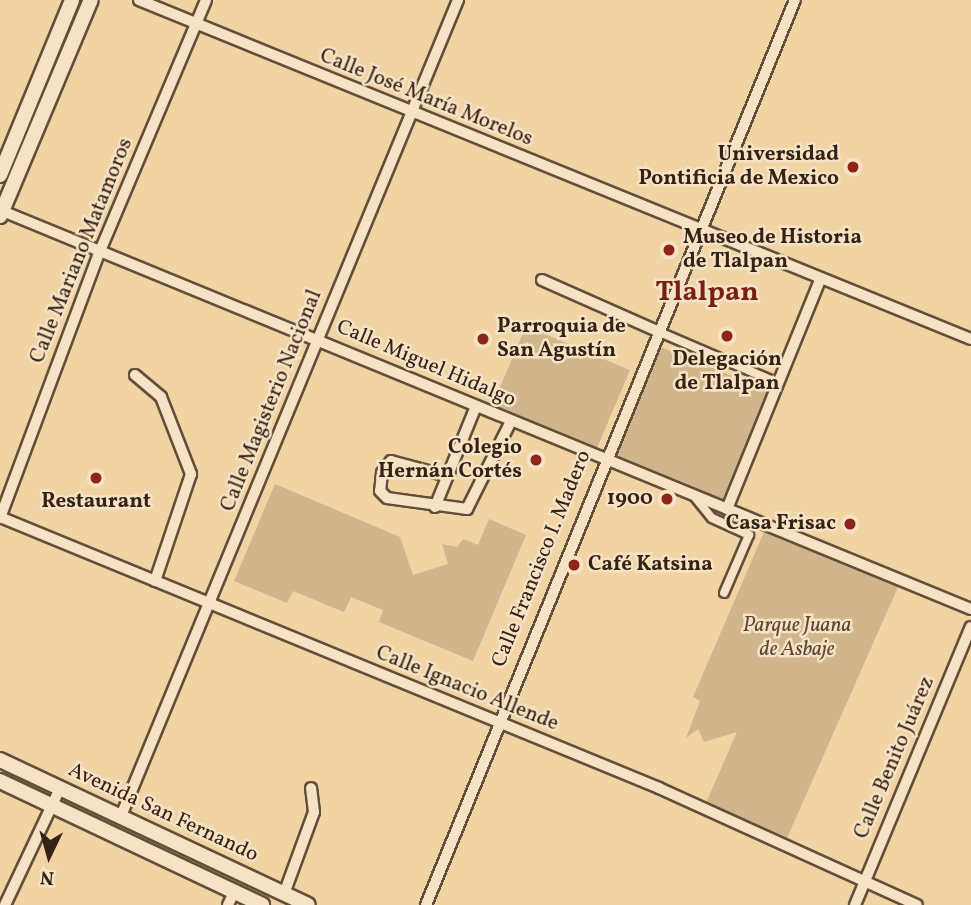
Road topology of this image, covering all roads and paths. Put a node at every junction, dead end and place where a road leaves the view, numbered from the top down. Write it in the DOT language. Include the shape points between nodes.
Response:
graph roads {
  1 [pos="72,0"];
  2 [pos="91,0"];
  3 [pos="139,0"];
  4 [pos="206,0"];
  5 [pos="458,0"];
  6 [pos="794,0"];
  7 [pos="196,23"];
  8 [pos="411,113"];
  9 [pos="0,175"];
  10 [pos="1,213"];
  11 [pos="700,230"];
  12 [pos="100,251"];
  13 [pos="821,278"];
  14 [pos="542,280"];
  15 [pos="657,331"];
  16 [pos="971,338"];
  17 [pos="319,341"];
  18 [pos="135,375"];
  19 [pos="778,383"];
  20 [pos="476,407"];
  21 [pos="511,421"];
  22 [pos="604,459"];
  23 [pos="447,476"];
  24 [pos="694,496"];
  25 [pos="435,507"];
  26 [pos="727,509"];
  27 [pos="0,517"];
  28 [pos="155,581"];
  29 [pos="724,593"];
  30 [pos="209,604"];
  31 [pos="971,609"];
  32 [pos="971,627"];
  33 [pos="496,722"];
  34 [pos="0,760"];
  35 [pos="0,781"];
  36 [pos="60,788"];
  37 [pos="311,788"];
  38 [pos="52,805"];
  39 [pos="121,816"];
  40 [pos="864,883"];
  41 [pos="284,894"];
  42 [pos="231,898"];
  43 [pos="5,905"];
  44 [pos="262,905"];
  45 [pos="308,905"];
  46 [pos="426,905"];
  47 [pos="855,905"];
  48 [pos="917,905"];
  1 -- 9 [label="main road"];
  2 -- 10 [label="main road"];
  3 -- 7 [label="street, Calle José María Morelos"];
  4 -- 7 [label="street, Calle Mariano Matamoros"];
  5 -- 8 [label="street, Calle Magisterio Nacional"];
  6 -- 11 [label="street, Calle Francisco I. Madero"];
  7 -- 8 [label="street, Calle José María Morelos"];
  7 -- 12 [label="street, Calle Mariano Matamoros"];
  8 -- 11 [label="street, Calle José María Morelos"];
  8 -- 17 [label="street, Calle Magisterio Nacional"];
  10 -- 12 [label="street, Calle Miguel Hidalgo"];
  11 -- 13 [label="street, Calle José María Morelos"];
  11 -- 15 [label="street, Calle Francisco I. Madero"];
  12 -- 17 [label="street, Calle Miguel Hidalgo"];
  12 -- 27 [label="street, Calle Mariano Matamoros"];
  13 -- 16 [label="street, Calle José María Morelos"];
  13 -- 19 [label="street"];
  14 -- 15 [label="street"];
  15 -- 19 [label="street"];
  15 -- 22 [label="street, Calle Francisco I. Madero"];
  17 -- 20 [label="street, Calle Miguel Hidalgo"];
  17 -- 30 [label="street, Calle Magisterio Nacional"];
  18 -- 28 [label="street" via="161,397 191,474"];
  19 -- 26 [label="street"];
  20 -- 21 [label="street, Calle Miguel Hidalgo"];
  20 -- 23 [label="street"];
  21 -- 22 [label="street, Calle Miguel Hidalgo"];
  21 -- 25 [label="street" via="474,502 457,513"];
  22 -- 24 [label="street, Calle Miguel Hidalgo"];
  22 -- 33 [label="street, Calle Francisco I. Madero"];
  23 -- 25 [label="street"];
  23 -- 25 [label="street" via="400,461 382,473 382,496"];
  24 -- 26 [label="street, Calle Miguel Hidalgo"];
  24 -- 29 [label="street" via="712,518 749,535"];
  26 -- 31 [label="street, Calle Miguel Hidalgo"];
  27 -- 28 [label="street, Calle Ignacio Allende"];
  28 -- 30 [label="street, Calle Ignacio Allende"];
  30 -- 33 [label="street, Calle Ignacio Allende"];
  30 -- 39 [label="street, Calle Magisterio Nacional"];
  32 -- 40 [label="street, Calle Benito Juárez"];
  33 -- 40 [label="street, Calle Ignacio Allende"];
  33 -- 46 [label="street, Calle Francisco I. Madero"];
  34 -- 36 [label="main road, Avenida San Fernando"];
  35 -- 38 [label="main road, Avenida San Fernando"];
  36 -- 38 [label="street"];
  36 -- 39 [label="main road, Avenida San Fernando"];
  37 -- 41 [label="street" via="314,812"];
  38 -- 42 [label="main road, Avenida San Fernando"];
  38 -- 43 [label="street"];
  39 -- 41 [label="main road, Avenida San Fernando"];
  40 -- 47 [label="street, Calle Benito Juárez"];
  40 -- 48 [label="street, Calle Ignacio Allende"];
  41 -- 45 [label="main road, Avenida San Fernando"];
  42 -- 44 [label="main road, Avenida San Fernando"];
}
